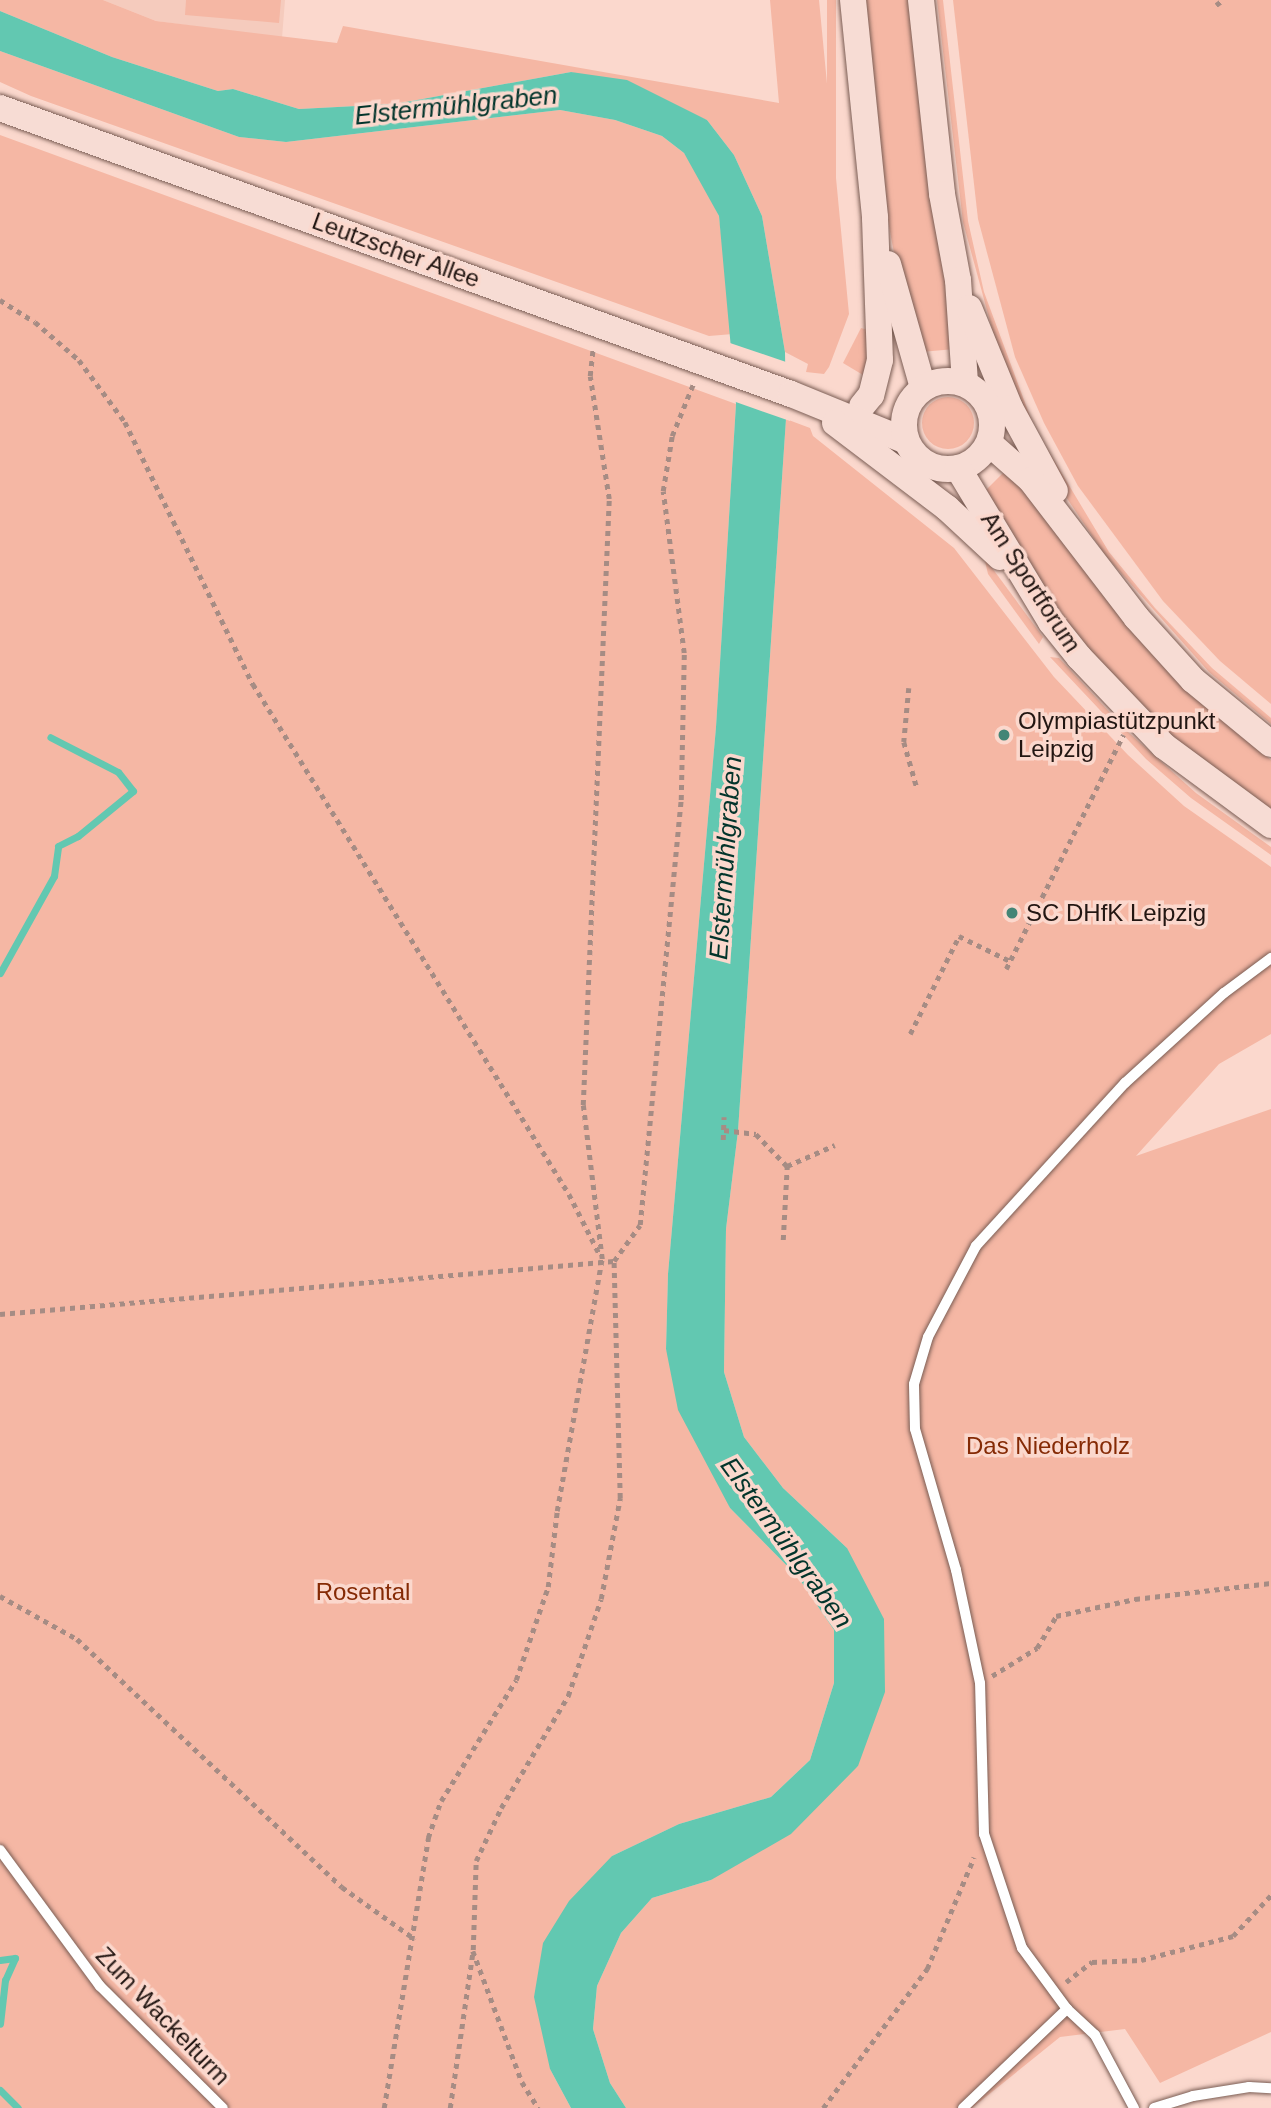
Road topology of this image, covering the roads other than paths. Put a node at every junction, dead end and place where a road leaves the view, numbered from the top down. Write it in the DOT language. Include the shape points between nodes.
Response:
graph roads {
  1 [pos="853,0"];
  2 [pos="921,0"];
  3 [pos="0,107"];
  4 [pos="876,218"];
  5 [pos="958,280"];
  6 [pos="965,384"];
  7 [pos="923,388"];
  8 [pos="791,394"];
  9 [pos="862,406"];
  10 [pos="906,410"];
  11 [pos="906,441"];
  12 [pos="989,443"];
  13 [pos="958,468"];
  14 [pos="1087,549"];
  15 [pos="1051,622"];
  16 [pos="1271,744"];
  17 [pos="1271,825"];
  18 [pos="1271,958"];
  19 [pos="0,1850"];
  20 [pos="1067,2009"];
  21 [pos="1271,2088"];
  22 [pos="223,2108"];
  23 [pos="963,2108"];
  24 [pos="1134,2108"];
  25 [pos="1154,2108"];
  1 -- 4 [label="main road"];
  2 -- 5 [label="main road" via="942,194"];
  3 -- 8 [label="main road, Leutzscher Allee"];
  4 -- 7 [label="main road"];
  4 -- 9 [label="main road" via="880,360 871,395"];
  5 -- 6 [label="main road"];
  5 -- 14 [label="main road" via="1010,408"];
  6 -- 7 [label="main road" via="943,381"];
  6 -- 12 [label="main road" via="977,391 992,415"];
  7 -- 10 [label="main road"];
  8 -- 9 [label="main road, Leutzscher Allee"];
  8 -- 11 [label="main road, Leutzscher Allee"];
  8 -- 15 [label="main road, Leutzscher Allee" via="842,427 978,534"];
  9 -- 10 [label="main road, Leutzscher Allee"];
  10 -- 11 [label="main road"];
  11 -- 13 [label="main road" via="933,467"];
  12 -- 13 [label="main road" via="981,454"];
  12 -- 14 [label="main road" via="1031,480"];
  13 -- 15 [label="main road, Am Sportforum"];
  14 -- 16 [label="main road" via="1136,617 1193,680"];
  15 -- 17 [label="main road, Am Sportforum" via="1164,746"];
  18 -- 20 [label="lane" via="1204,1011 1057,1153 975,1246 928,1337 914,1384 915,1429 956,1570 980,1683 984,1834 1021,1948"];
  19 -- 22 [label="lane, Zum Wackelturm" via="100,1986"];
  20 -- 23 [label="lane"];
  20 -- 24 [label="lane" via="1095,2035"];
  21 -- 25 [label="lane" via="1193,2096"];
}
